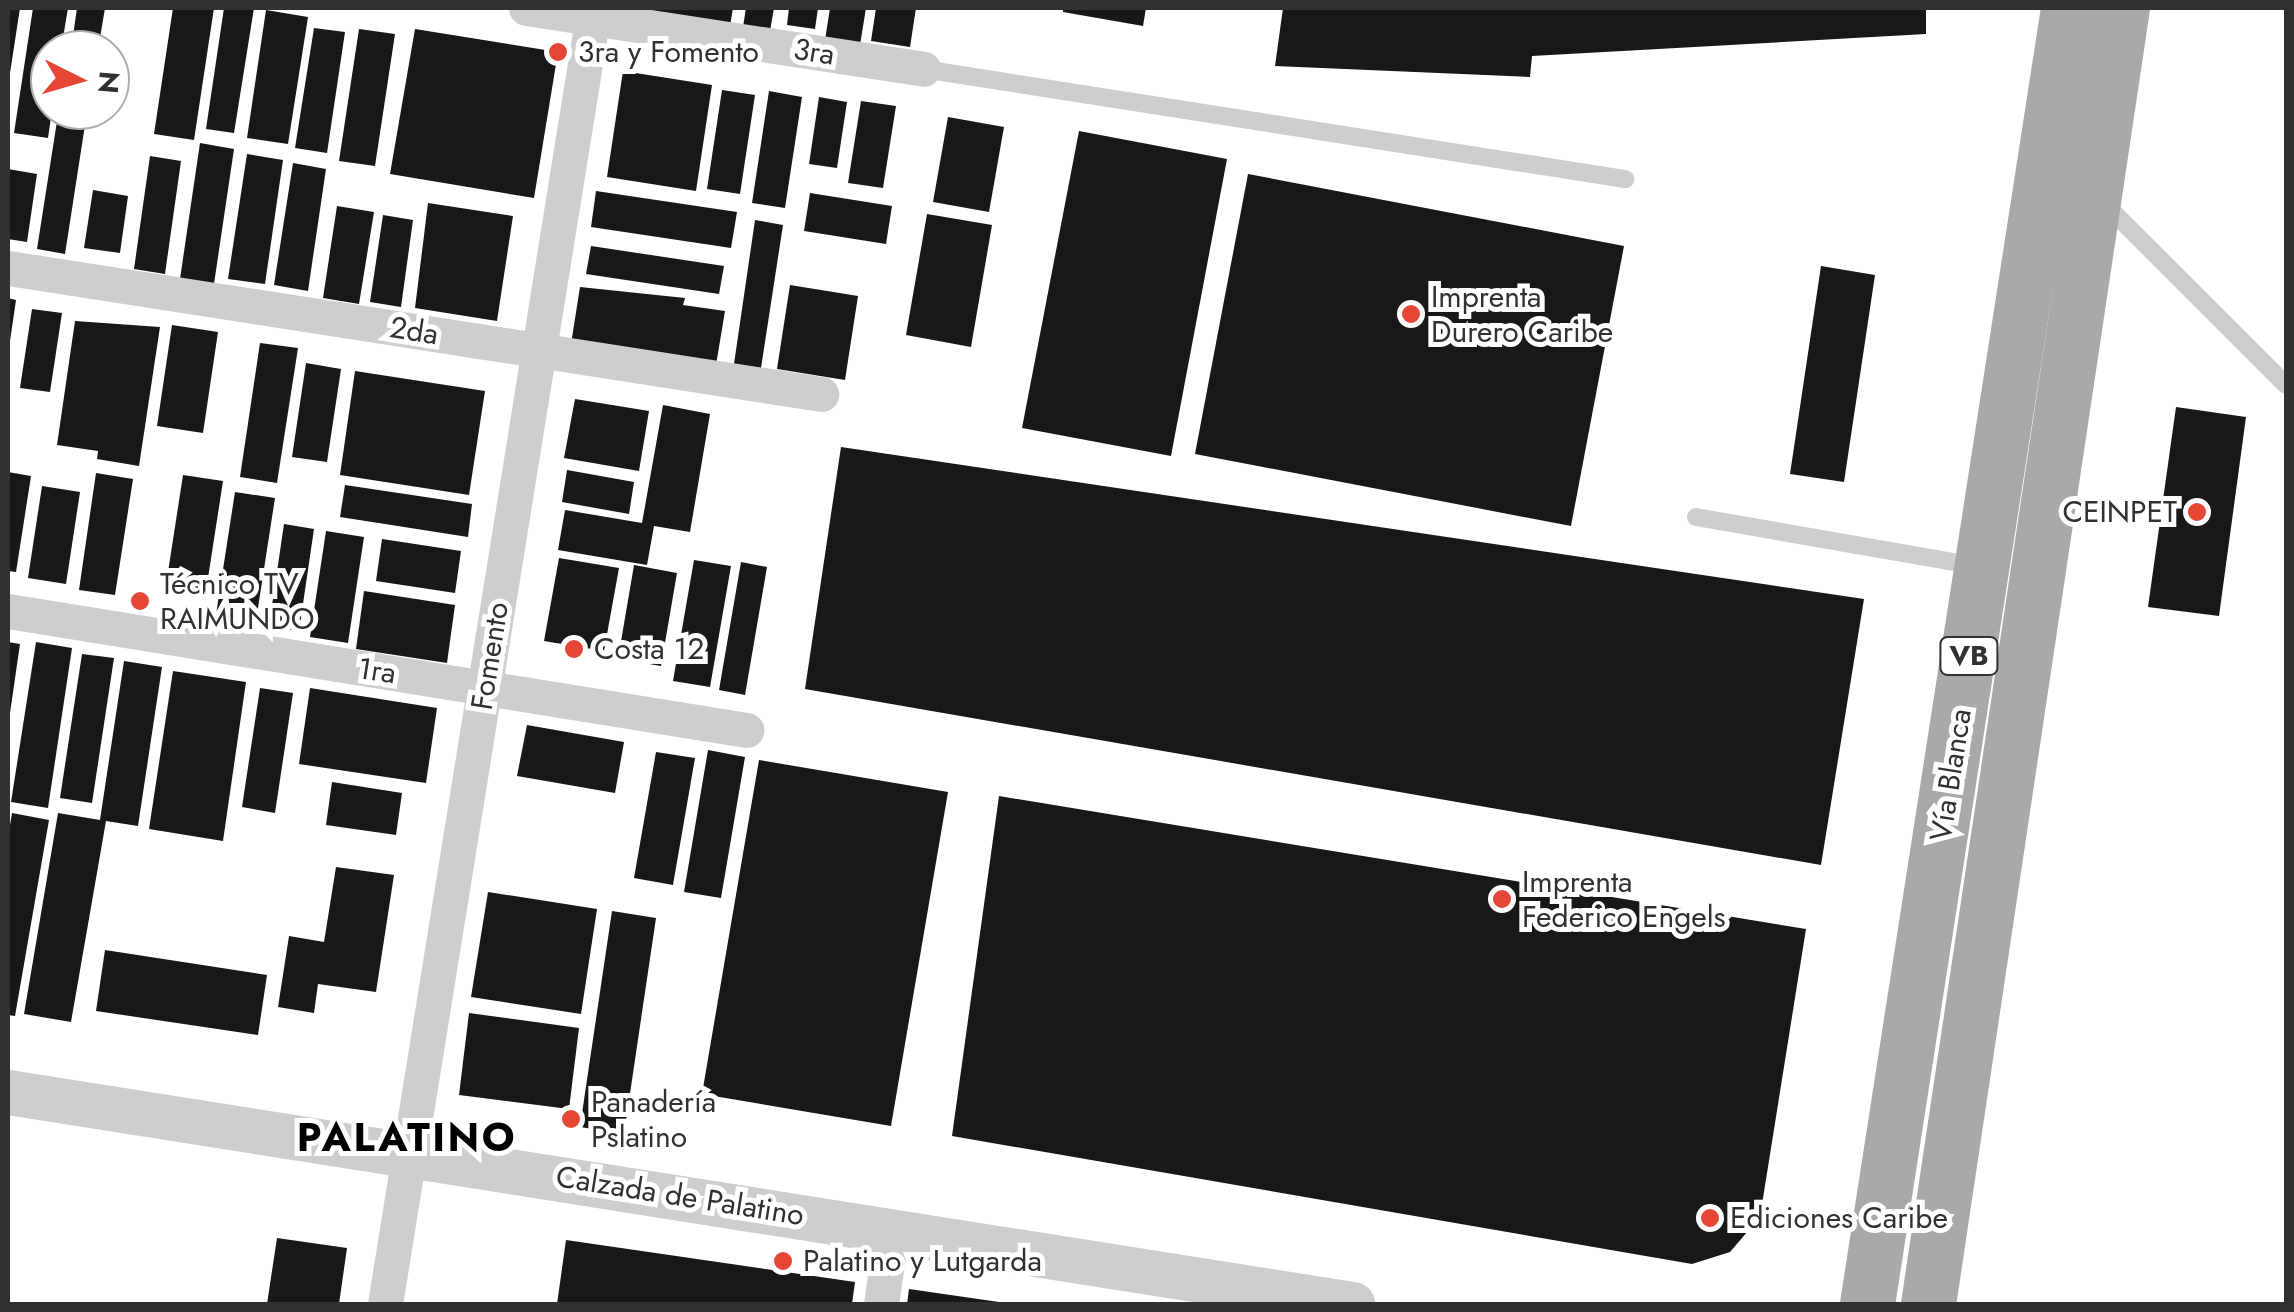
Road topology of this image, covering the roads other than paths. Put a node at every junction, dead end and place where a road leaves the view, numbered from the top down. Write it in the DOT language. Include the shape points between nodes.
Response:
graph roads {
  1 [pos="526,8"];
  2 [pos="2068,8"];
  3 [pos="2122,8"];
  4 [pos="593,13"];
  5 [pos="924,69"];
  6 [pos="1625,179"];
  7 [pos="2094,194"];
  8 [pos="8,268"];
  9 [pos="538,350"];
  10 [pos="2286,385"];
  11 [pos="821,394"];
  12 [pos="1696,517"];
  13 [pos="1982,567"];
  14 [pos="8,611"];
  15 [pos="484,688"];
  16 [pos="746,730"];
  17 [pos="8,1092"];
  18 [pos="409,1154"];
  19 [pos="892,1229"];
  20 [pos="385,1304"];
  21 [pos="882,1304"];
  22 [pos="1352,1304"];
  23 [pos="1867,1304"];
  24 [pos="1928,1304"];
  1 -- 4 [label="street, 3ra"];
  2 -- 13 [label="main road, Vía Blanca / VB"];
  3 -- 7 [label="main road, Vía Blanca / VB"];
  4 -- 5 [label="street, 3ra"];
  4 -- 9 [label="street, Fomento"];
  5 -- 6 [label="lane"];
  7 -- 10 [label="lane"];
  7 -- 24 [label="main road, Vía Blanca / VB"];
  8 -- 9 [label="street, 2da"];
  9 -- 11 [label="street, 2da"];
  9 -- 15 [label="street, Fomento"];
  12 -- 13 [label="lane"];
  13 -- 23 [label="main road, Vía Blanca / VB"];
  14 -- 15 [label="street, 1ra"];
  15 -- 16 [label="street, 1ra"];
  15 -- 18 [label="street, Fomento"];
  17 -- 18 [label="street, Calzada de Palatino"];
  18 -- 19 [label="street, Calzada de Palatino"];
  18 -- 20 [label="street, Fomento"];
  19 -- 21 [label="street"];
  19 -- 22 [label="street, Calzada de Palatino"];
}
